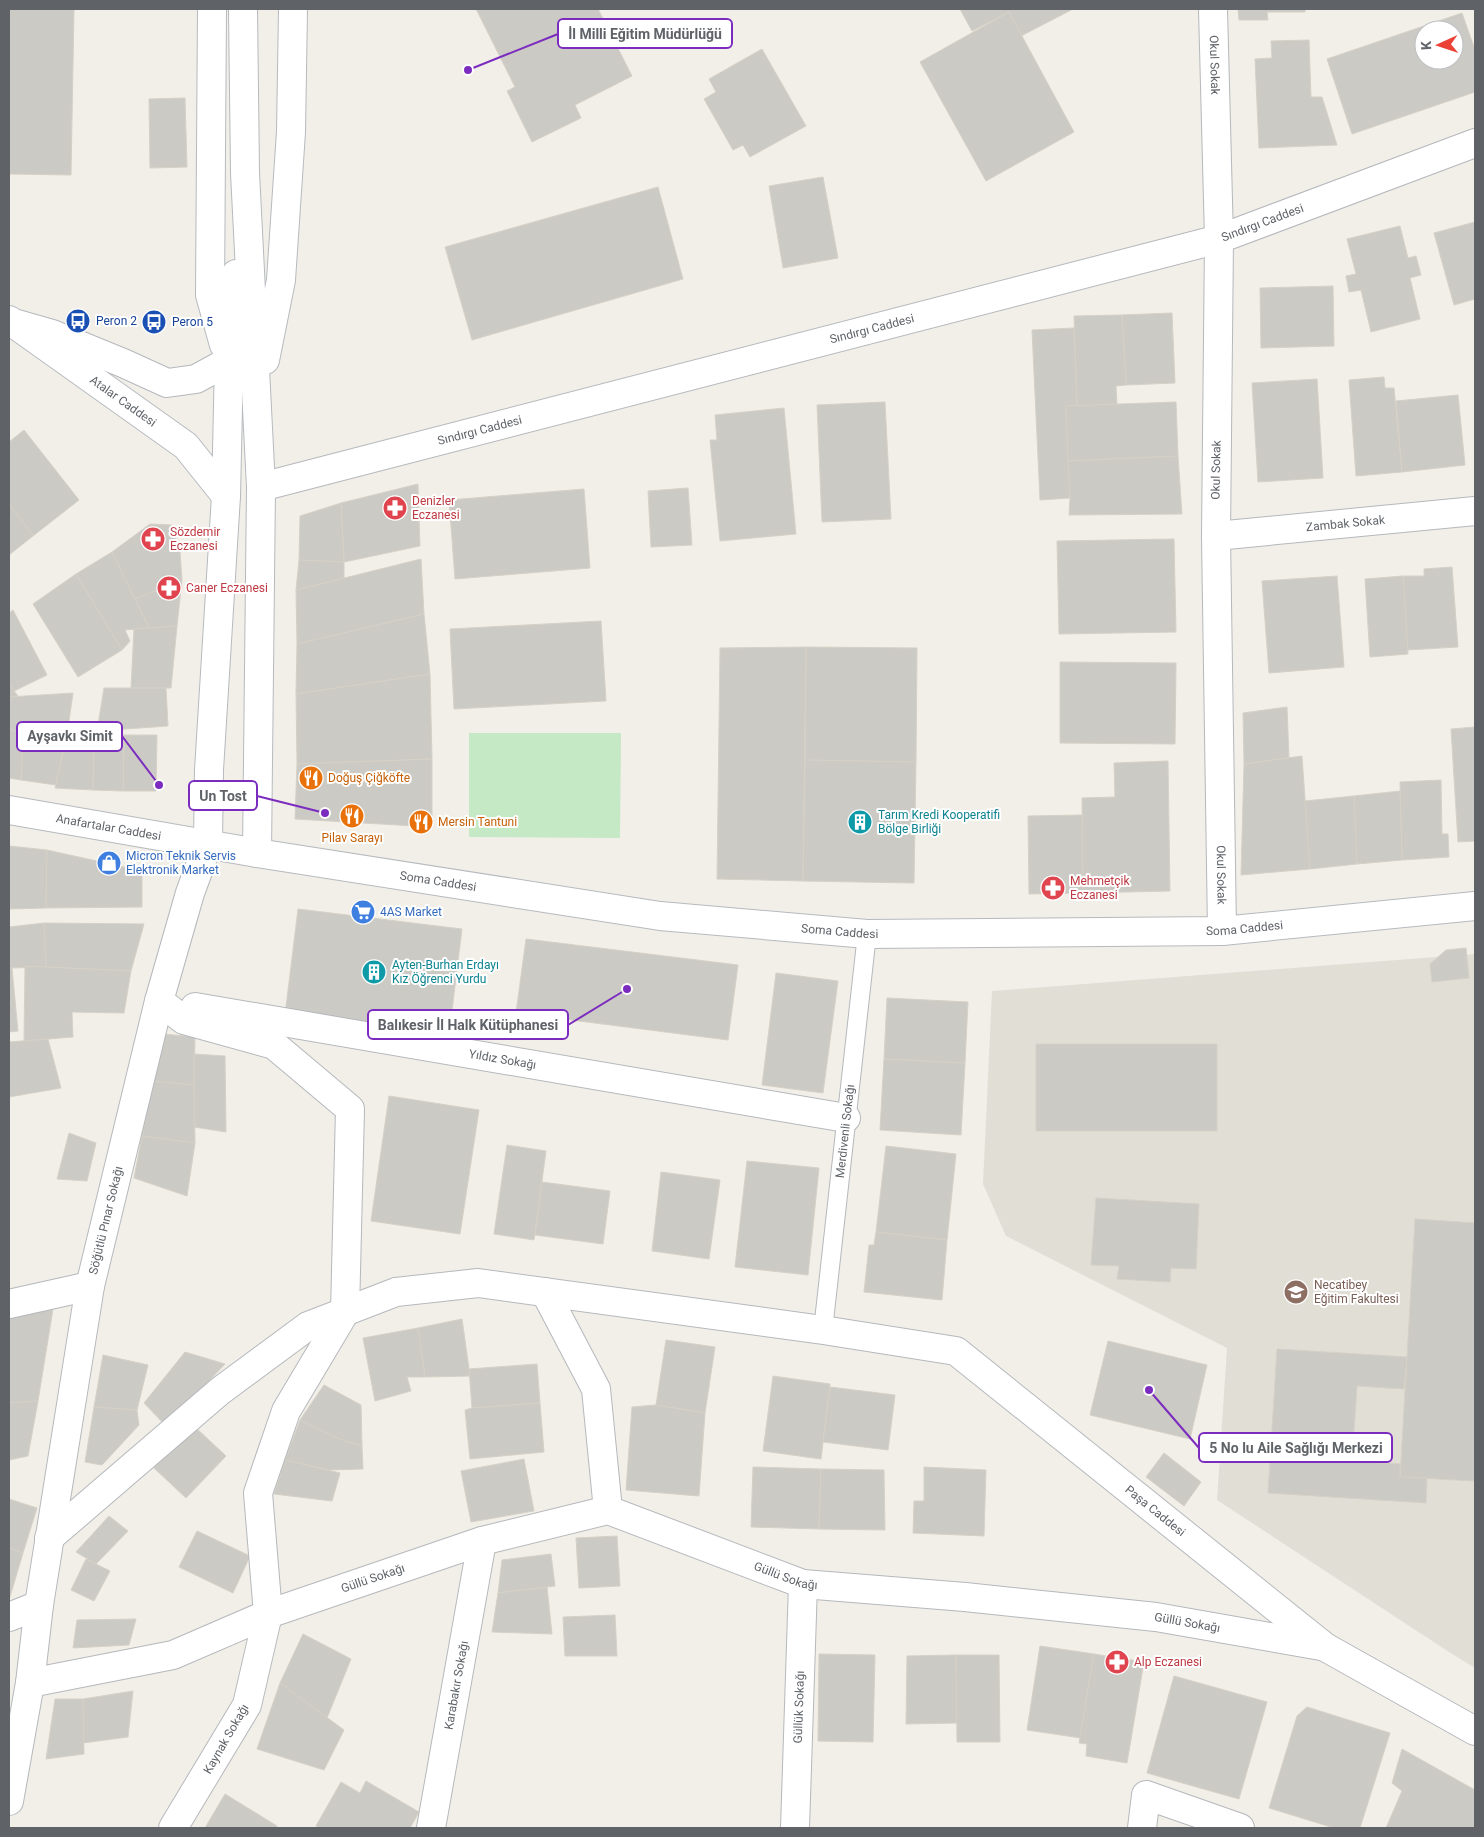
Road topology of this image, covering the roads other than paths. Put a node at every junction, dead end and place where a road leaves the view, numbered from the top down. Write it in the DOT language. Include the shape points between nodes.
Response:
graph roads {
  1 [pos="212,9"];
  2 [pos="243,9"];
  3 [pos="293,9"];
  4 [pos="1213,9"];
  5 [pos="1475,143"];
  6 [pos="245,173"];
  7 [pos="1219,239"];
  8 [pos="11,321"];
  9 [pos="229,361"];
  10 [pos="257,401"];
  11 [pos="261,488"];
  12 [pos="226,496"];
  13 [pos="1475,510"];
  14 [pos="1216,536"];
  15 [pos="9,810"];
  16 [pos="208,844"];
  17 [pos="256,853"];
  18 [pos="1475,906"];
  19 [pos="1222,931"];
  20 [pos="867,934"];
  21 [pos="159,1001"];
  22 [pos="846,1118"];
  23 [pos="90,1286"];
  24 [pos="545,1292"];
  25 [pos="9,1304"];
  26 [pos="345,1312"];
  27 [pos="823,1330"];
  28 [pos="608,1510"];
  29 [pos="49,1538"];
  30 [pos="482,1542"];
  31 [pos="803,1584"];
  32 [pos="39,1605"];
  33 [pos="268,1614"];
  34 [pos="9,1617"];
  35 [pos="1325,1647"];
  36 [pos="30,1683"];
  37 [pos="1475,1731"];
  38 [pos="9,1801"];
  39 [pos="173,1828"];
  40 [pos="432,1828"];
  41 [pos="795,1828"];
  42 [pos="1142,1828"];
  43 [pos="1240,1828"];
  1 -- 9 [label="street" via="210,295"];
  2 -- 6 [label="street"];
  3 -- 10 [label="street" via="291,132 281,280"];
  4 -- 7 [label="street, Okul Sokak"];
  5 -- 7 [label="street, Sındırgı Caddesi"];
  6 -- 9 [label="street"];
  6 -- 10 [label="street"];
  7 -- 11 [label="street, Sındırgı Caddesi"];
  7 -- 14 [label="street, Okul Sokak"];
  8 -- 9 [label="street" via="52,334 167,384 196,379"];
  8 -- 12 [label="street, Atalar Caddesi" via="186,446"];
  9 -- 12 [label="street, Söğütlü Pınar Sokağı"];
  10 -- 11 [label="street"];
  11 -- 17 [label="street"];
  12 -- 16 [label="street, Söğütlü Pınar Sokağı" via="209,770"];
  13 -- 14 [label="street, Zambak Sokak"];
  14 -- 19 [label="street, Okul Sokak"];
  15 -- 16 [label="street, Anafartalar Caddesi"];
  16 -- 17 [label="street, Soma Caddesi"];
  16 -- 21 [label="street, Söğütlü Pınar Sokağı" via="190,893"];
  17 -- 20 [label="street, Soma Caddesi" via="660,916"];
  18 -- 19 [label="street, Soma Caddesi"];
  19 -- 20 [label="street, Soma Caddesi"];
  20 -- 22 [label="lane, Merdivenli Sokağı"];
  21 -- 22 [label="street, Yıldız Sokağı"];
  21 -- 23 [label="street, Söğütlü Pınar Sokağı"];
  21 -- 26 [label="street" via="184,1020 274,1045 350,1109"];
  22 -- 27 [label="lane, Merdivenli Sokağı"];
  23 -- 25 [label="street"];
  23 -- 29 [label="street, Söğütlü Pınar Sokağı"];
  24 -- 26 [label="street, Paşa Caddesi" via="478,1283 396,1292"];
  24 -- 27 [label="street, Paşa Caddesi"];
  24 -- 28 [label="street" via="596,1389"];
  26 -- 29 [label="street, Paşa Caddesi" via="308,1326 220,1390"];
  26 -- 33 [label="street, Kaynak Sokağı" via="286,1410 258,1493"];
  27 -- 35 [label="street, Paşa Caddesi" via="956,1351"];
  28 -- 30 [label="street, Güllü Sokağı"];
  28 -- 31 [label="street, Güllü Sokağı"];
  29 -- 32 [label="street, Söğütlü Pınar Sokağı"];
  30 -- 33 [label="street, Güllü Sokağı"];
  30 -- 40 [label="street, Karabakır Sokağı"];
  31 -- 35 [label="street, Güllü Sokağı" via="1156,1617"];
  31 -- 41 [label="street, Güllük Sokağı"];
  32 -- 34 [label="street"];
  32 -- 36 [label="street, Söğütlü Pınar Sokağı"];
  33 -- 36 [label="street, Güllü Sokağı" via="174,1655"];
  33 -- 39 [label="street, Kaynak Sokağı" via="248,1705"];
  35 -- 37 [label="street, Paşa Caddesi"];
  36 -- 38 [label="street, Söğütlü Pınar Sokağı"];
  42 -- 43 [label="street" via="1146,1795"];
}
